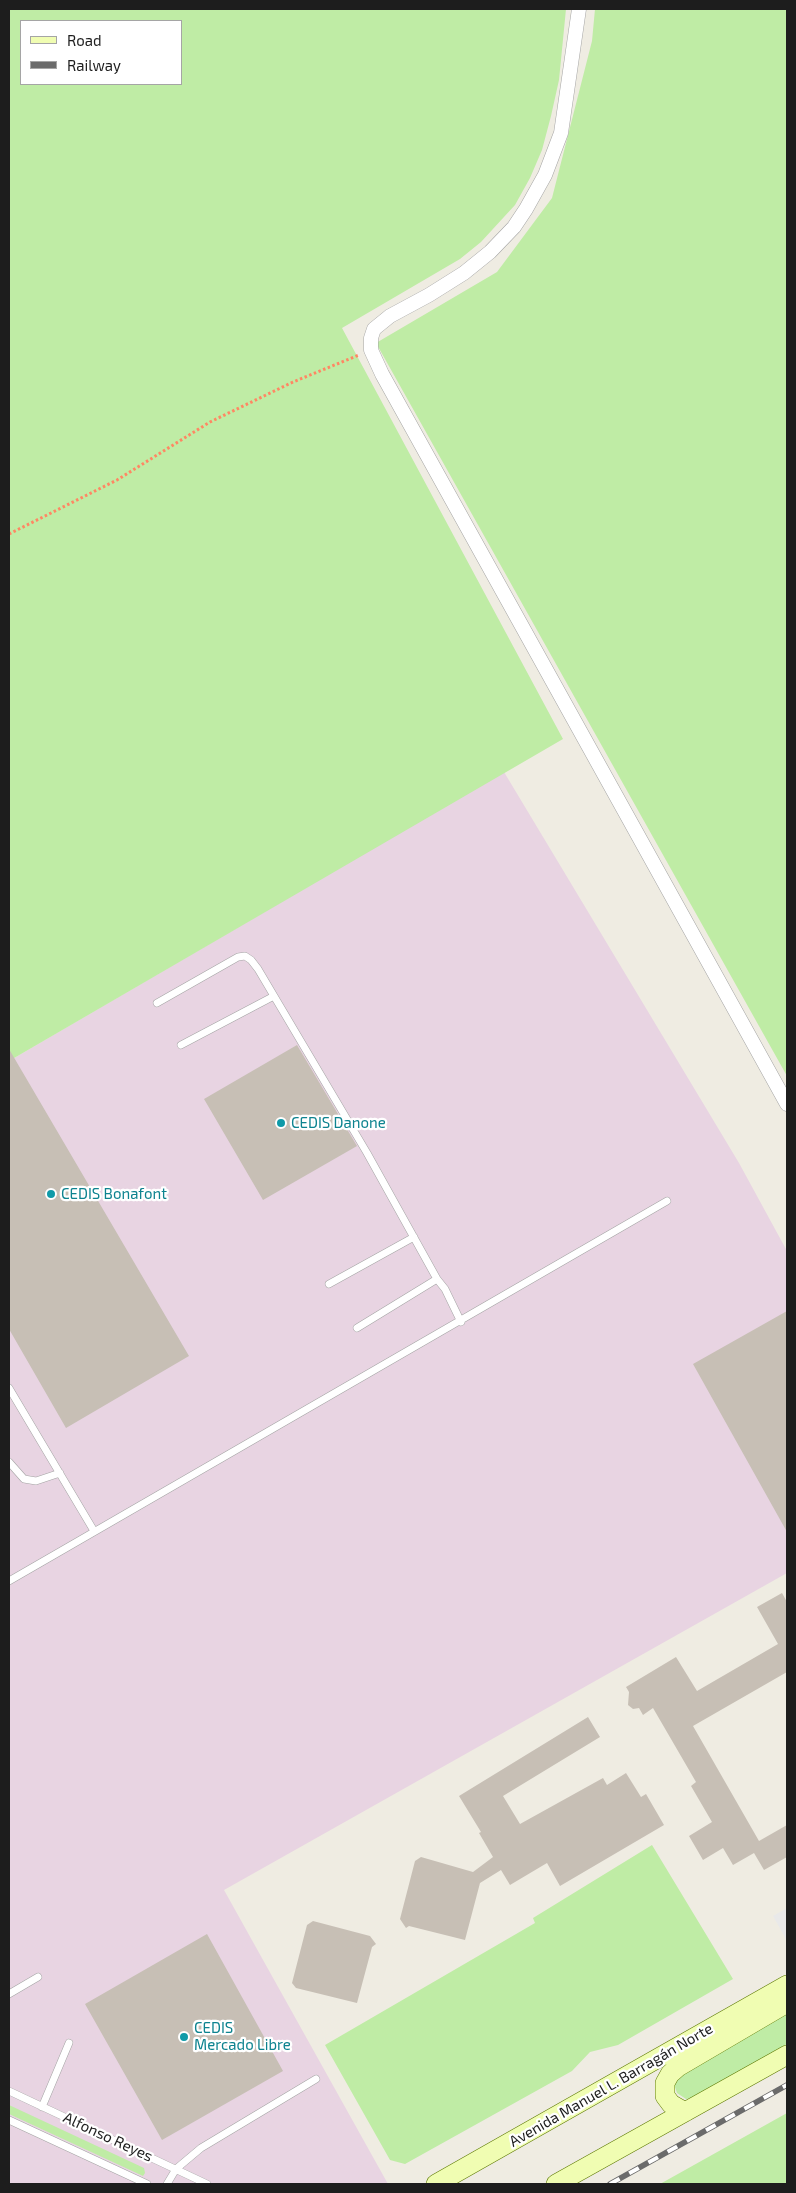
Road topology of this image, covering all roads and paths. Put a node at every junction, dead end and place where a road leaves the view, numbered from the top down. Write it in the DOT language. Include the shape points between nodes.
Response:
graph roads {
  1 [pos="578,9"];
  2 [pos="371,350"];
  3 [pos="9,534"];
  4 [pos="274,996"];
  5 [pos="157,1003"];
  6 [pos="181,1045"];
  7 [pos="787,1104"];
  8 [pos="667,1201"];
  9 [pos="414,1237"];
  10 [pos="437,1279"];
  11 [pos="329,1284"];
  12 [pos="461,1322"];
  13 [pos="357,1328"];
  14 [pos="9,1388"];
  15 [pos="9,1462"];
  16 [pos="60,1473"];
  17 [pos="94,1531"];
  18 [pos="9,1581"];
  19 [pos="38,1977"];
  20 [pos="787,1985"];
  21 [pos="9,1994"];
  22 [pos="787,2003"];
  23 [pos="69,2043"];
  24 [pos="787,2055"];
  25 [pos="316,2079"];
  26 [pos="9,2091"];
  27 [pos="42,2107"];
  28 [pos="685,2112"];
  29 [pos="9,2120"];
  30 [pos="176,2169"];
  31 [pos="147,2184"];
  32 [pos="167,2184"];
  33 [pos="207,2184"];
  34 [pos="436,2184"];
  35 [pos="556,2184"];
  1 -- 2 [label="street" via="561,133 545,175 526,209 490,252 464,273 390,316 374,330"];
  2 -- 3 [label="path" via="293,382 210,422 117,480"];
  2 -- 7 [label="street"];
  4 -- 5 [label="lane" via="258,969 245,956 224,964"];
  4 -- 6 [label="lane"];
  4 -- 9 [label="lane"];
  8 -- 12 [label="lane"];
  9 -- 10 [label="lane"];
  9 -- 11 [label="lane"];
  10 -- 12 [label="lane"];
  10 -- 13 [label="lane"];
  12 -- 17 [label="lane"];
  14 -- 16 [label="lane"];
  15 -- 16 [label="lane" via="24,1480 36,1481"];
  16 -- 17 [label="lane"];
  17 -- 18 [label="lane"];
  19 -- 21 [label="lane"];
  20 -- 34 [label="main road, Avenida Manuel L. Barragán Norte"];
  22 -- 28 [label="main road" via="670,2074 665,2083 665,2096 670,2104"];
  23 -- 27 [label="lane"];
  24 -- 28 [label="main road"];
  25 -- 30 [label="lane" via="219,2136"];
  26 -- 27 [label="lane, Alfonso Reyes"];
  27 -- 30 [label="lane, Alfonso Reyes"];
  28 -- 35 [label="main road"];
  29 -- 31 [label="lane, Alfonso Reyes"];
  30 -- 32 [label="lane"];
  30 -- 33 [label="lane, Alfonso Reyes"];
}
